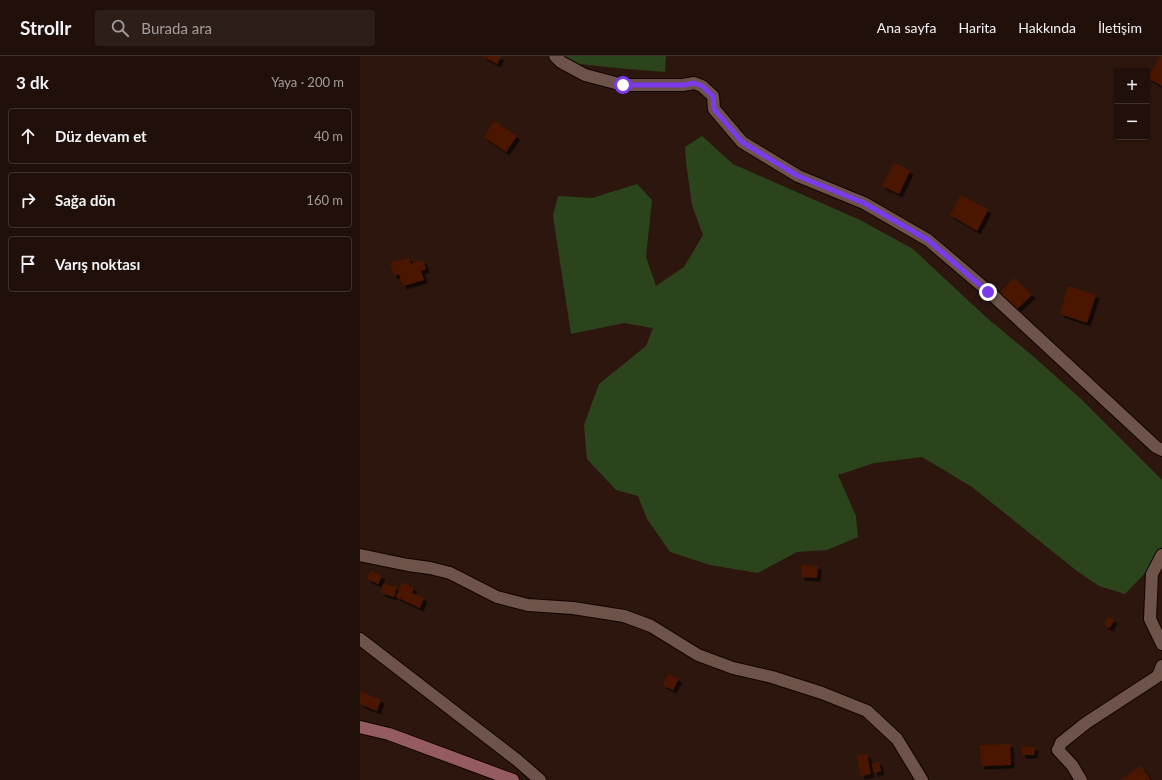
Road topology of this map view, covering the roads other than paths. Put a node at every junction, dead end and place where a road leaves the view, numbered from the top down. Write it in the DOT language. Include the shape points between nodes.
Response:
graph roads {
  1 [pos="554,56"];
  2 [pos="1162,450"];
  3 [pos="1162,555"];
  4 [pos="360,556"];
  5 [pos="360,639"];
  6 [pos="1162,644"];
  7 [pos="1162,666"];
  8 [pos="360,727"];
  9 [pos="513,780"];
  10 [pos="540,780"];
  11 [pos="922,780"];
  12 [pos="1081,780"];
  1 -- 2 [label="street" via="585,75 623,85 694,83 702,86 713,96 714,109 742,142 798,176 864,203 928,240"];
  3 -- 6 [label="street" via="1152,574 1150,619"];
  4 -- 11 [label="street" via="450,573 497,597 528,605 573,608 624,616 651,626 698,655 733,668 772,676 822,693 866,711 897,739"];
  5 -- 10 [label="street"];
  7 -- 12 [label="street" via="1158,676 1086,723 1061,743 1058,750"];
  8 -- 9 [label="street" via="389,734"];
}
